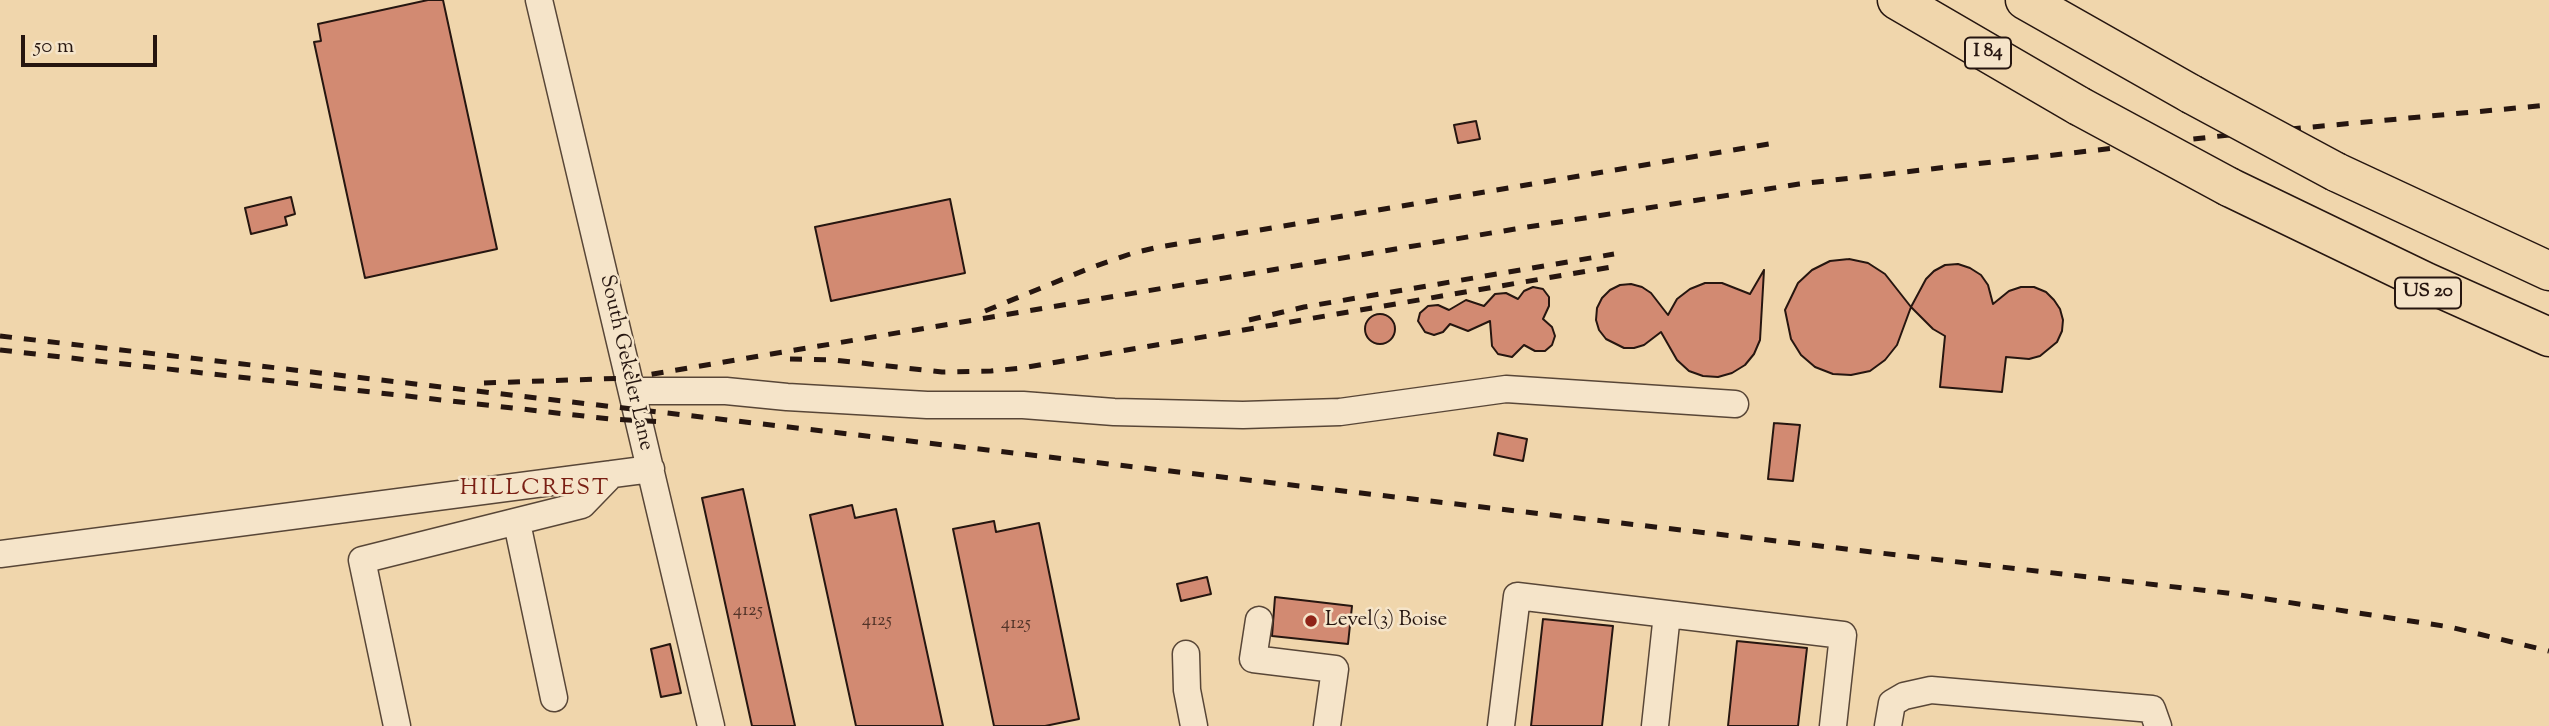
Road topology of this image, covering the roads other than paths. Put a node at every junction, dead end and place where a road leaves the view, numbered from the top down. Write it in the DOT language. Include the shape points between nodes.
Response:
graph roads {
  1 [pos="539,0"];
  2 [pos="1896,0"];
  3 [pos="2025,0"];
  4 [pos="2433,219"];
  5 [pos="2306,225"];
  6 [pos="2549,257"];
  7 [pos="2549,271"];
  8 [pos="2549,337"];
  9 [pos="2549,360"];
  10 [pos="633,391"];
  11 [pos="1735,404"];
  12 [pos="651,469"];
  13 [pos="612,474"];
  14 [pos="517,523"];
  15 [pos="0,554"];
  16 [pos="1667,614"];
  17 [pos="1258,620"];
  18 [pos="1186,654"];
  19 [pos="554,698"];
  20 [pos="397,726"];
  21 [pos="711,726"];
  22 [pos="1194,726"];
  23 [pos="1327,726"];
  24 [pos="1501,726"];
  25 [pos="1655,726"];
  26 [pos="1833,726"];
  27 [pos="1888,726"];
  28 [pos="2158,726"];
  1 -- 10 [label="street, South Gekeler Lane"];
  2 -- 5 [label="highway, I 84, bridge" via="2079,106"];
  3 -- 4 [label="highway, bridge" via="2336,172"];
  4 -- 6 [label="highway"];
  4 -- 7 [label="highway"];
  5 -- 8 [label="highway, I 84"];
  5 -- 9 [label="highway, US 20"];
  10 -- 11 [label="street" via="726,391 902,404 1243,415 1340,412 1506,388"];
  10 -- 12 [label="street, South Gekeler Lane"];
  12 -- 13 [label="street"];
  12 -- 21 [label="street, South Gekeler Lane"];
  13 -- 14 [label="street" via="582,505"];
  13 -- 15 [label="street"];
  14 -- 19 [label="street"];
  14 -- 20 [label="street" via="362,560"];
  16 -- 24 [label="street" via="1517,596"];
  16 -- 25 [label="street"];
  16 -- 26 [label="street" via="1843,635"];
  17 -- 23 [label="street" via="1253,659 1335,669"];
  18 -- 22 [label="street"];
  27 -- 28 [label="street" via="1892,702 1931,690 2152,709"];
}
